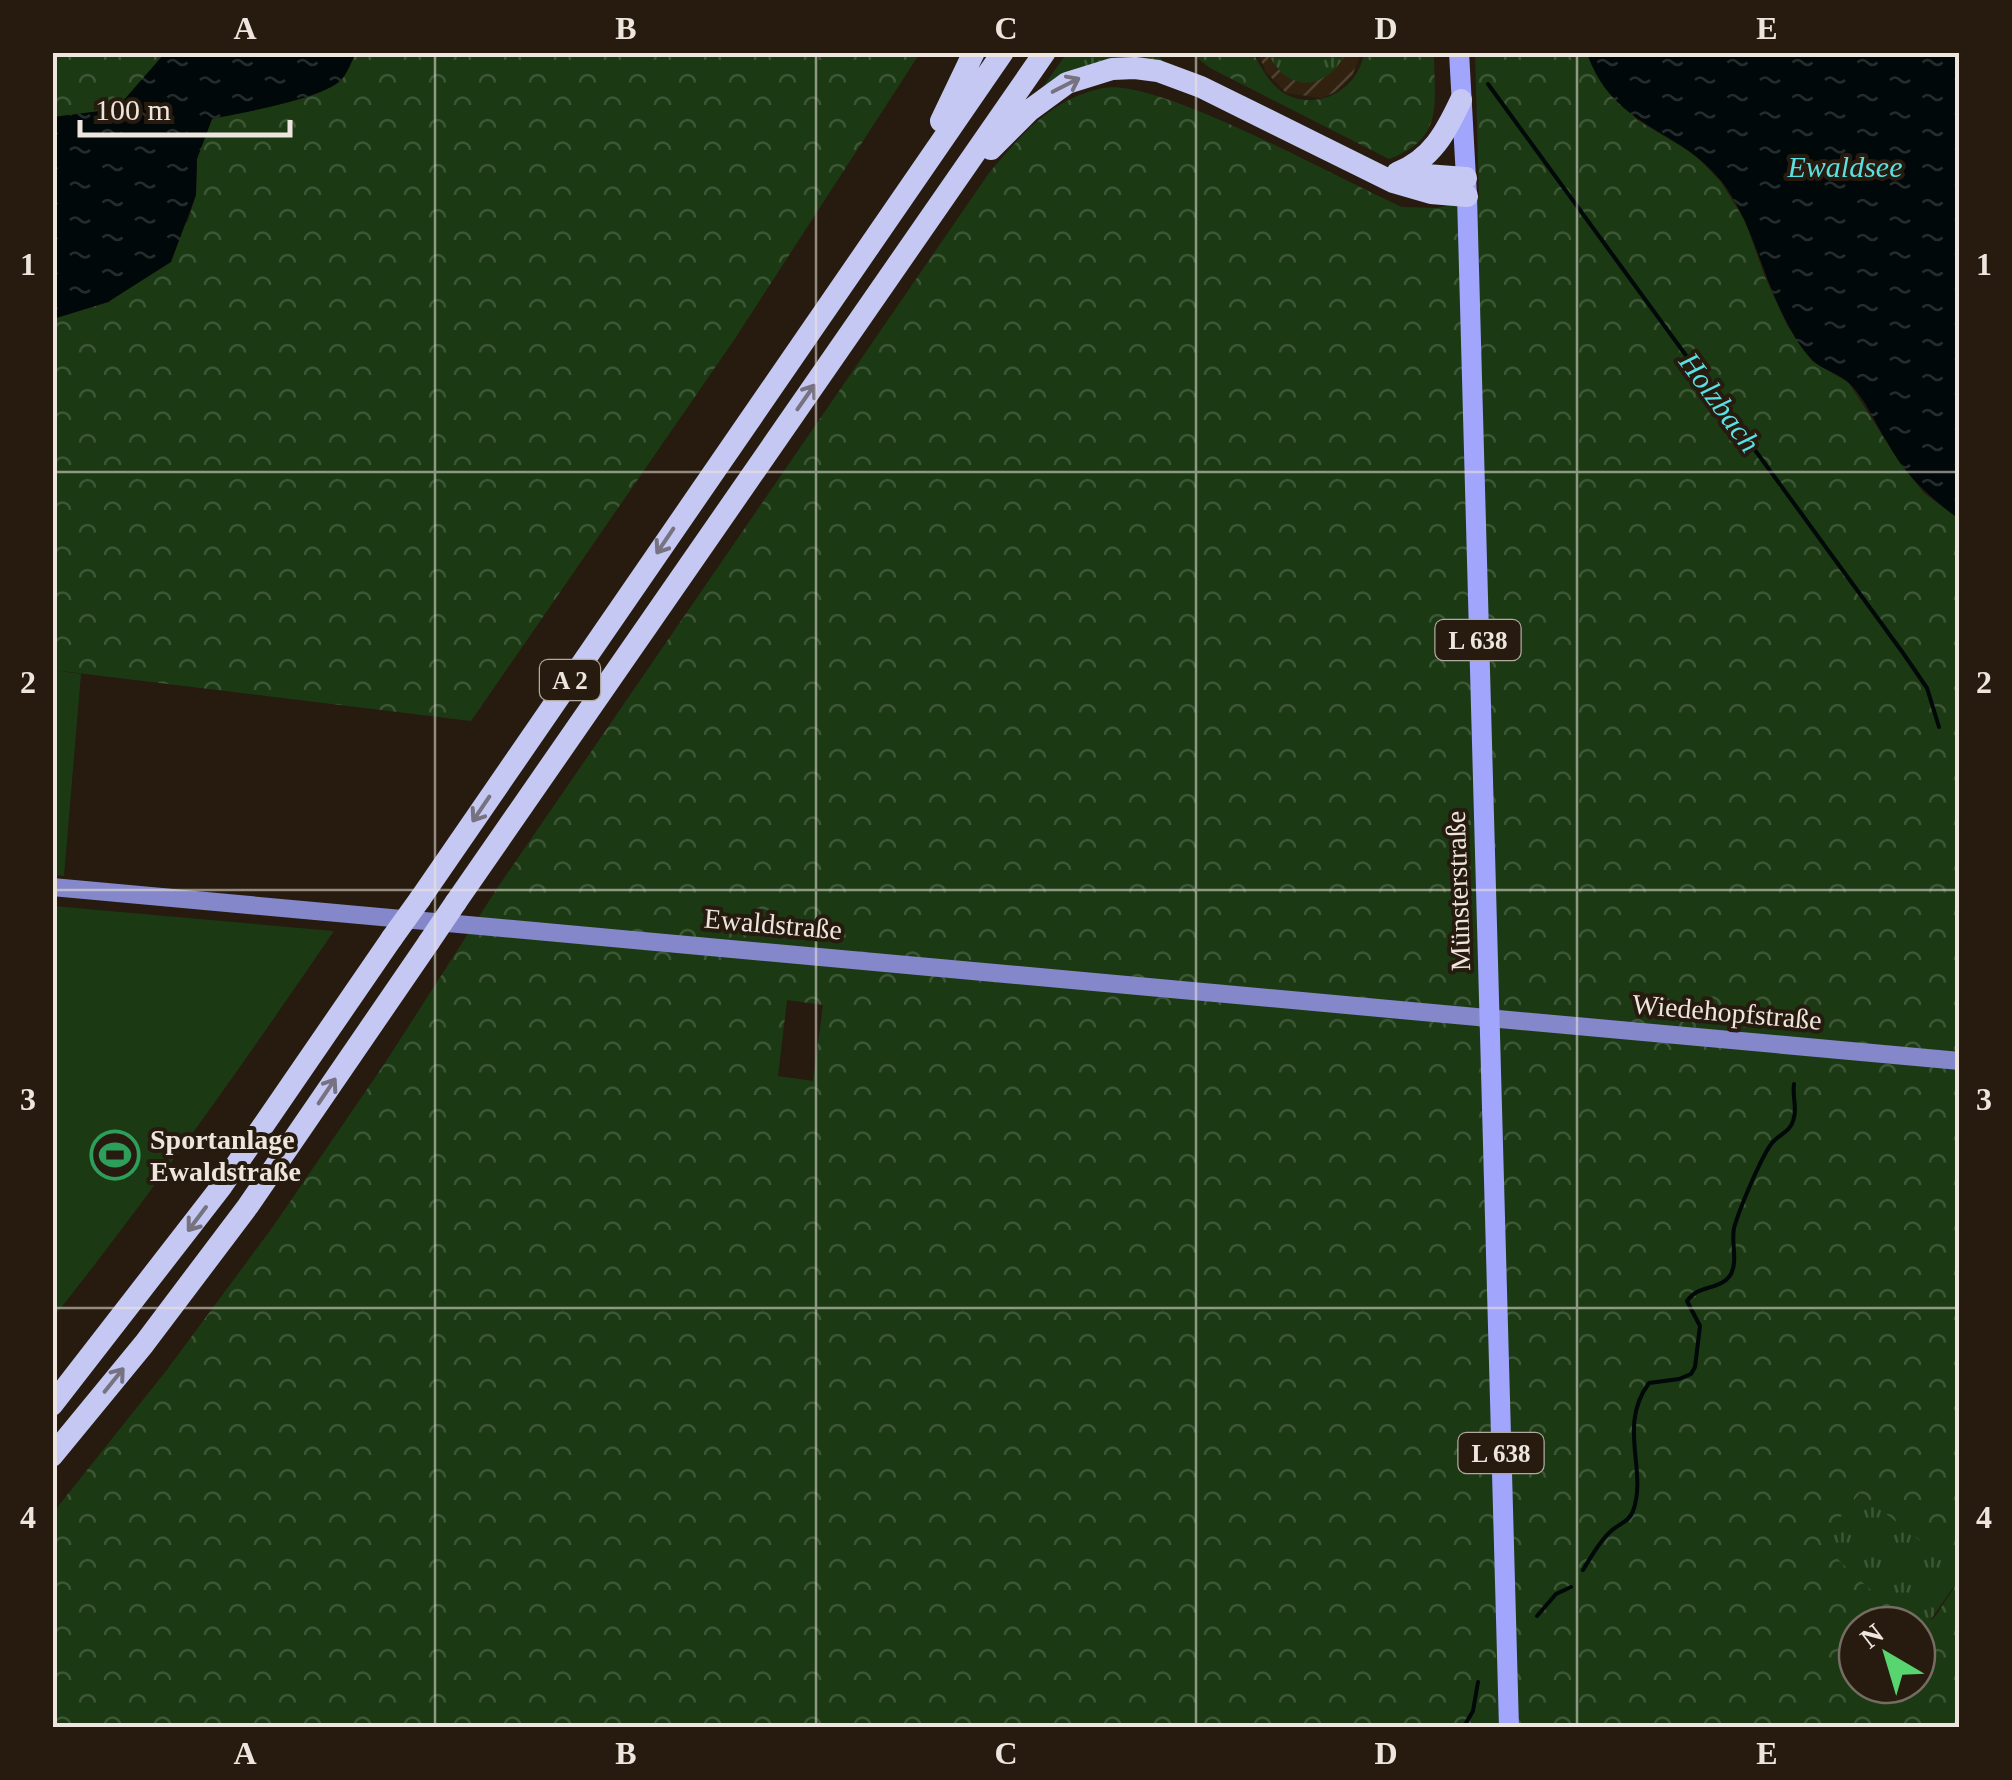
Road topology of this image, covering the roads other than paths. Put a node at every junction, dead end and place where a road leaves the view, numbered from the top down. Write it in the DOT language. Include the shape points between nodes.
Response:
graph roads {
  1 [pos="974,52"];
  2 [pos="1003,52"];
  3 [pos="1045,52"];
  4 [pos="1164,52"];
  5 [pos="1460,52"];
  6 [pos="1201,87"];
  7 [pos="1461,100"];
  8 [pos="1343,157"];
  9 [pos="1397,173"];
  10 [pos="1466,187"];
  11 [pos="943,198"];
  12 [pos="890,217"];
  13 [pos="52,886"];
  14 [pos="1489,1016"];
  15 [pos="1960,1061"];
  16 [pos="52,1405"];
  17 [pos="52,1456"];
  18 [pos="1508,1728"];
  1 -- 12 [label="highway"];
  2 -- 12 [label="highway, A 2"];
  3 -- 11 [label="highway, A 2"];
  4 -- 6 [label="highway"];
  5 -- 7 [label="main road, Münsterstraße / L 638"];
  6 -- 8 [label="highway"];
  11 -- 6 [label="highway, one-way" via="1030,110 1068,83 1135,68"];
  7 -- 9 [label="highway" via="1440,142"];
  7 -- 10 [label="main road, Münsterstraße / L 638"];
  8 -- 9 [label="highway"];
  8 -- 10 [label="highway" via="1431,192"];
  9 -- 10 [label="highway"];
  10 -- 14 [label="main road, Münsterstraße / L 638"];
  17 -- 11 [label="highway, A 2, one-way, bridge" via="248,1206"];
  12 -- 16 [label="highway, A 2, one-way, bridge" via="221,1187"];
  13 -- 14 [label="main road, Ewaldstraße"];
  14 -- 15 [label="main road, Wiedehopfstraße"];
  14 -- 18 [label="main road, Münsterstraße / L 638"];
}
